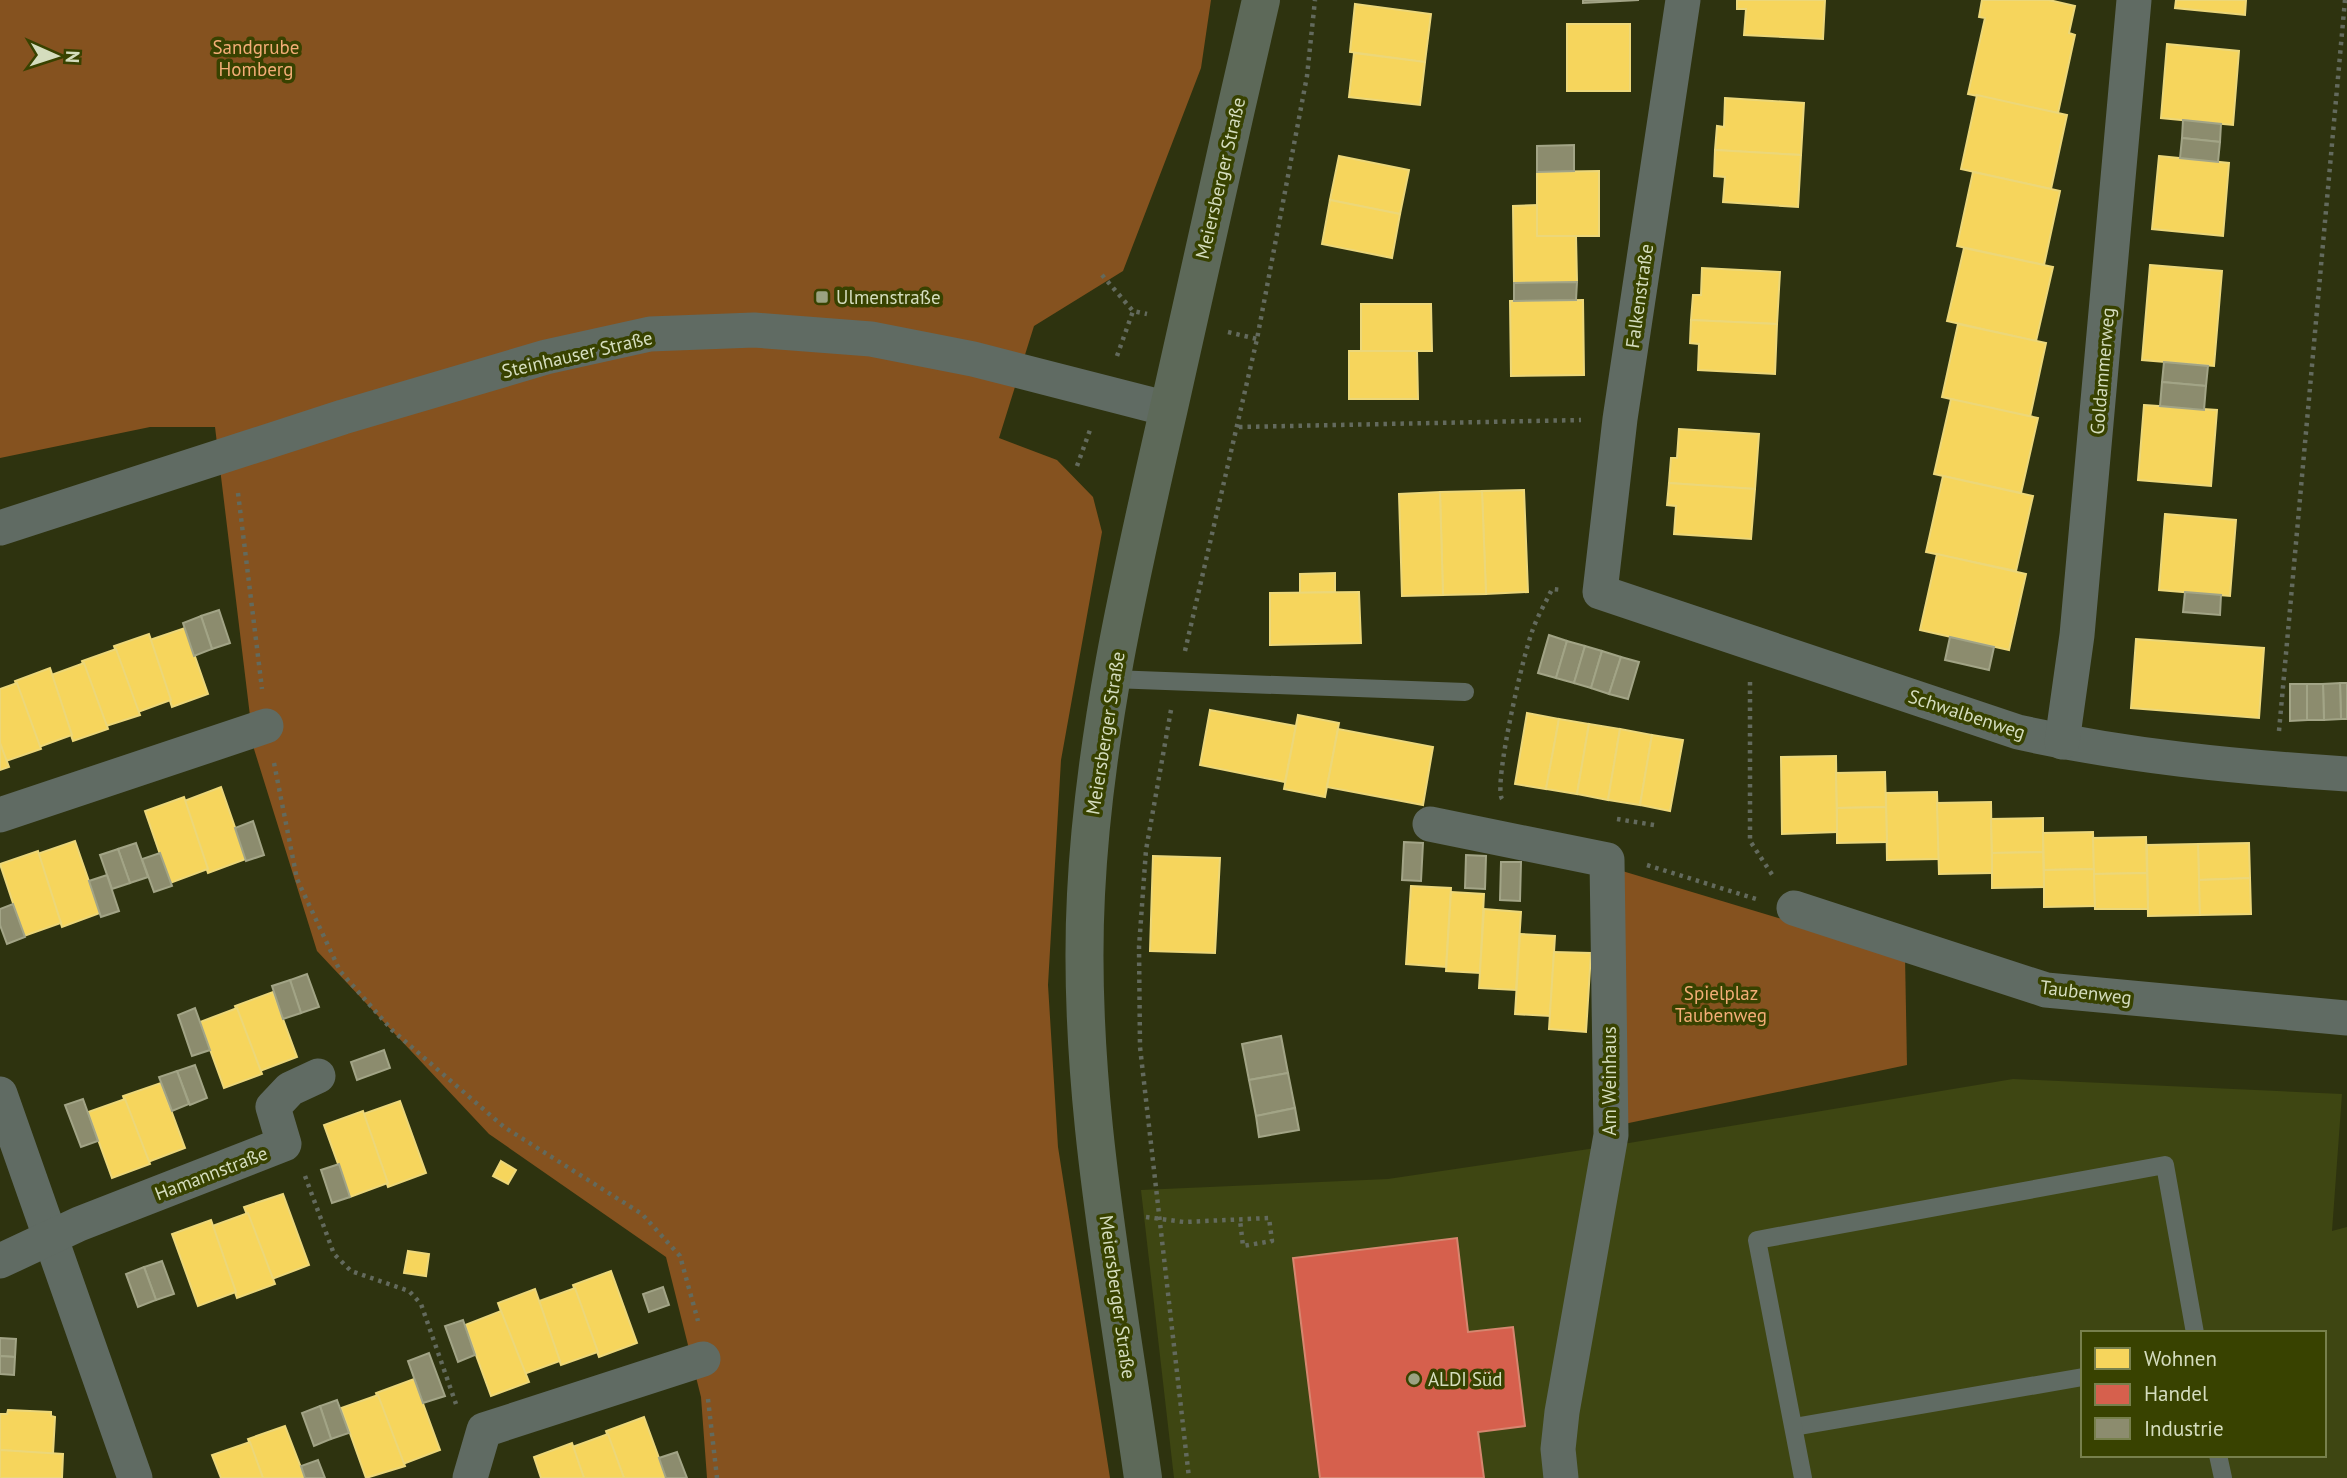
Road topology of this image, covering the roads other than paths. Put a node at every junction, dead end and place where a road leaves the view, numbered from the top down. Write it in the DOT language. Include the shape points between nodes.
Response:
graph roads {
  1 [pos="1261,0"];
  2 [pos="1682,0"];
  3 [pos="2134,0"];
  4 [pos="1168,410"];
  5 [pos="0,528"];
  6 [pos="1600,592"];
  7 [pos="1112,679"];
  8 [pos="1465,692"];
  9 [pos="266,726"];
  10 [pos="2062,742"];
  11 [pos="2347,774"];
  12 [pos="0,815"];
  13 [pos="1430,824"];
  14 [pos="1794,908"];
  15 [pos="2347,1018"];
  16 [pos="318,1076"];
  17 [pos="0,1094"];
  18 [pos="51,1238"];
  19 [pos="0,1261"];
  20 [pos="2195,1331"];
  21 [pos="703,1359"];
  22 [pos="2081,1377"];
  23 [pos="1794,1427"];
  24 [pos="2218,1457"];
  25 [pos="135,1478"];
  26 [pos="470,1478"];
  27 [pos="1143,1478"];
  28 [pos="1560,1478"];
  29 [pos="1803,1478"];
  30 [pos="2223,1478"];
  1 -- 4 [label="main road, Meiersberger Straße"];
  2 -- 6 [label="street, Falkenstraße" via="1620,419"];
  3 -- 10 [label="street, Goldammerweg" via="2077,635"];
  4 -- 5 [label="street, Steinhauser Straße" via="973,359 871,339 754,330 650,334 547,357 343,417"];
  4 -- 7 [label="main road, Meiersberger Straße"];
  6 -- 10 [label="street, Schwalbenweg" via="2018,732"];
  7 -- 8 [label="lane"];
  7 -- 27 [label="main road, Meiersberger Straße" via="1091,813 1085,977 1093,1119"];
  9 -- 12 [label="street"];
  10 -- 11 [label="street, Schwalbenweg"];
  13 -- 28 [label="street, Am Weinhaus" via="1607,860 1611,1135 1562,1412"];
  14 -- 15 [label="street, Taubenweg" via="2046,990"];
  16 -- 18 [label="street, Hamannstraße" via="290,1089 273,1107 284,1144"];
  17 -- 18 [label="street"];
  18 -- 19 [label="street, Hamannstraße"];
  18 -- 25 [label="street"];
  20 -- 23 [label="lane" via="2165,1165 1757,1240"];
  21 -- 26 [label="street" via="484,1430"];
  22 -- 23 [label="lane"];
  23 -- 29 [label="lane"];
  24 -- 30 [label="lane"];
}
